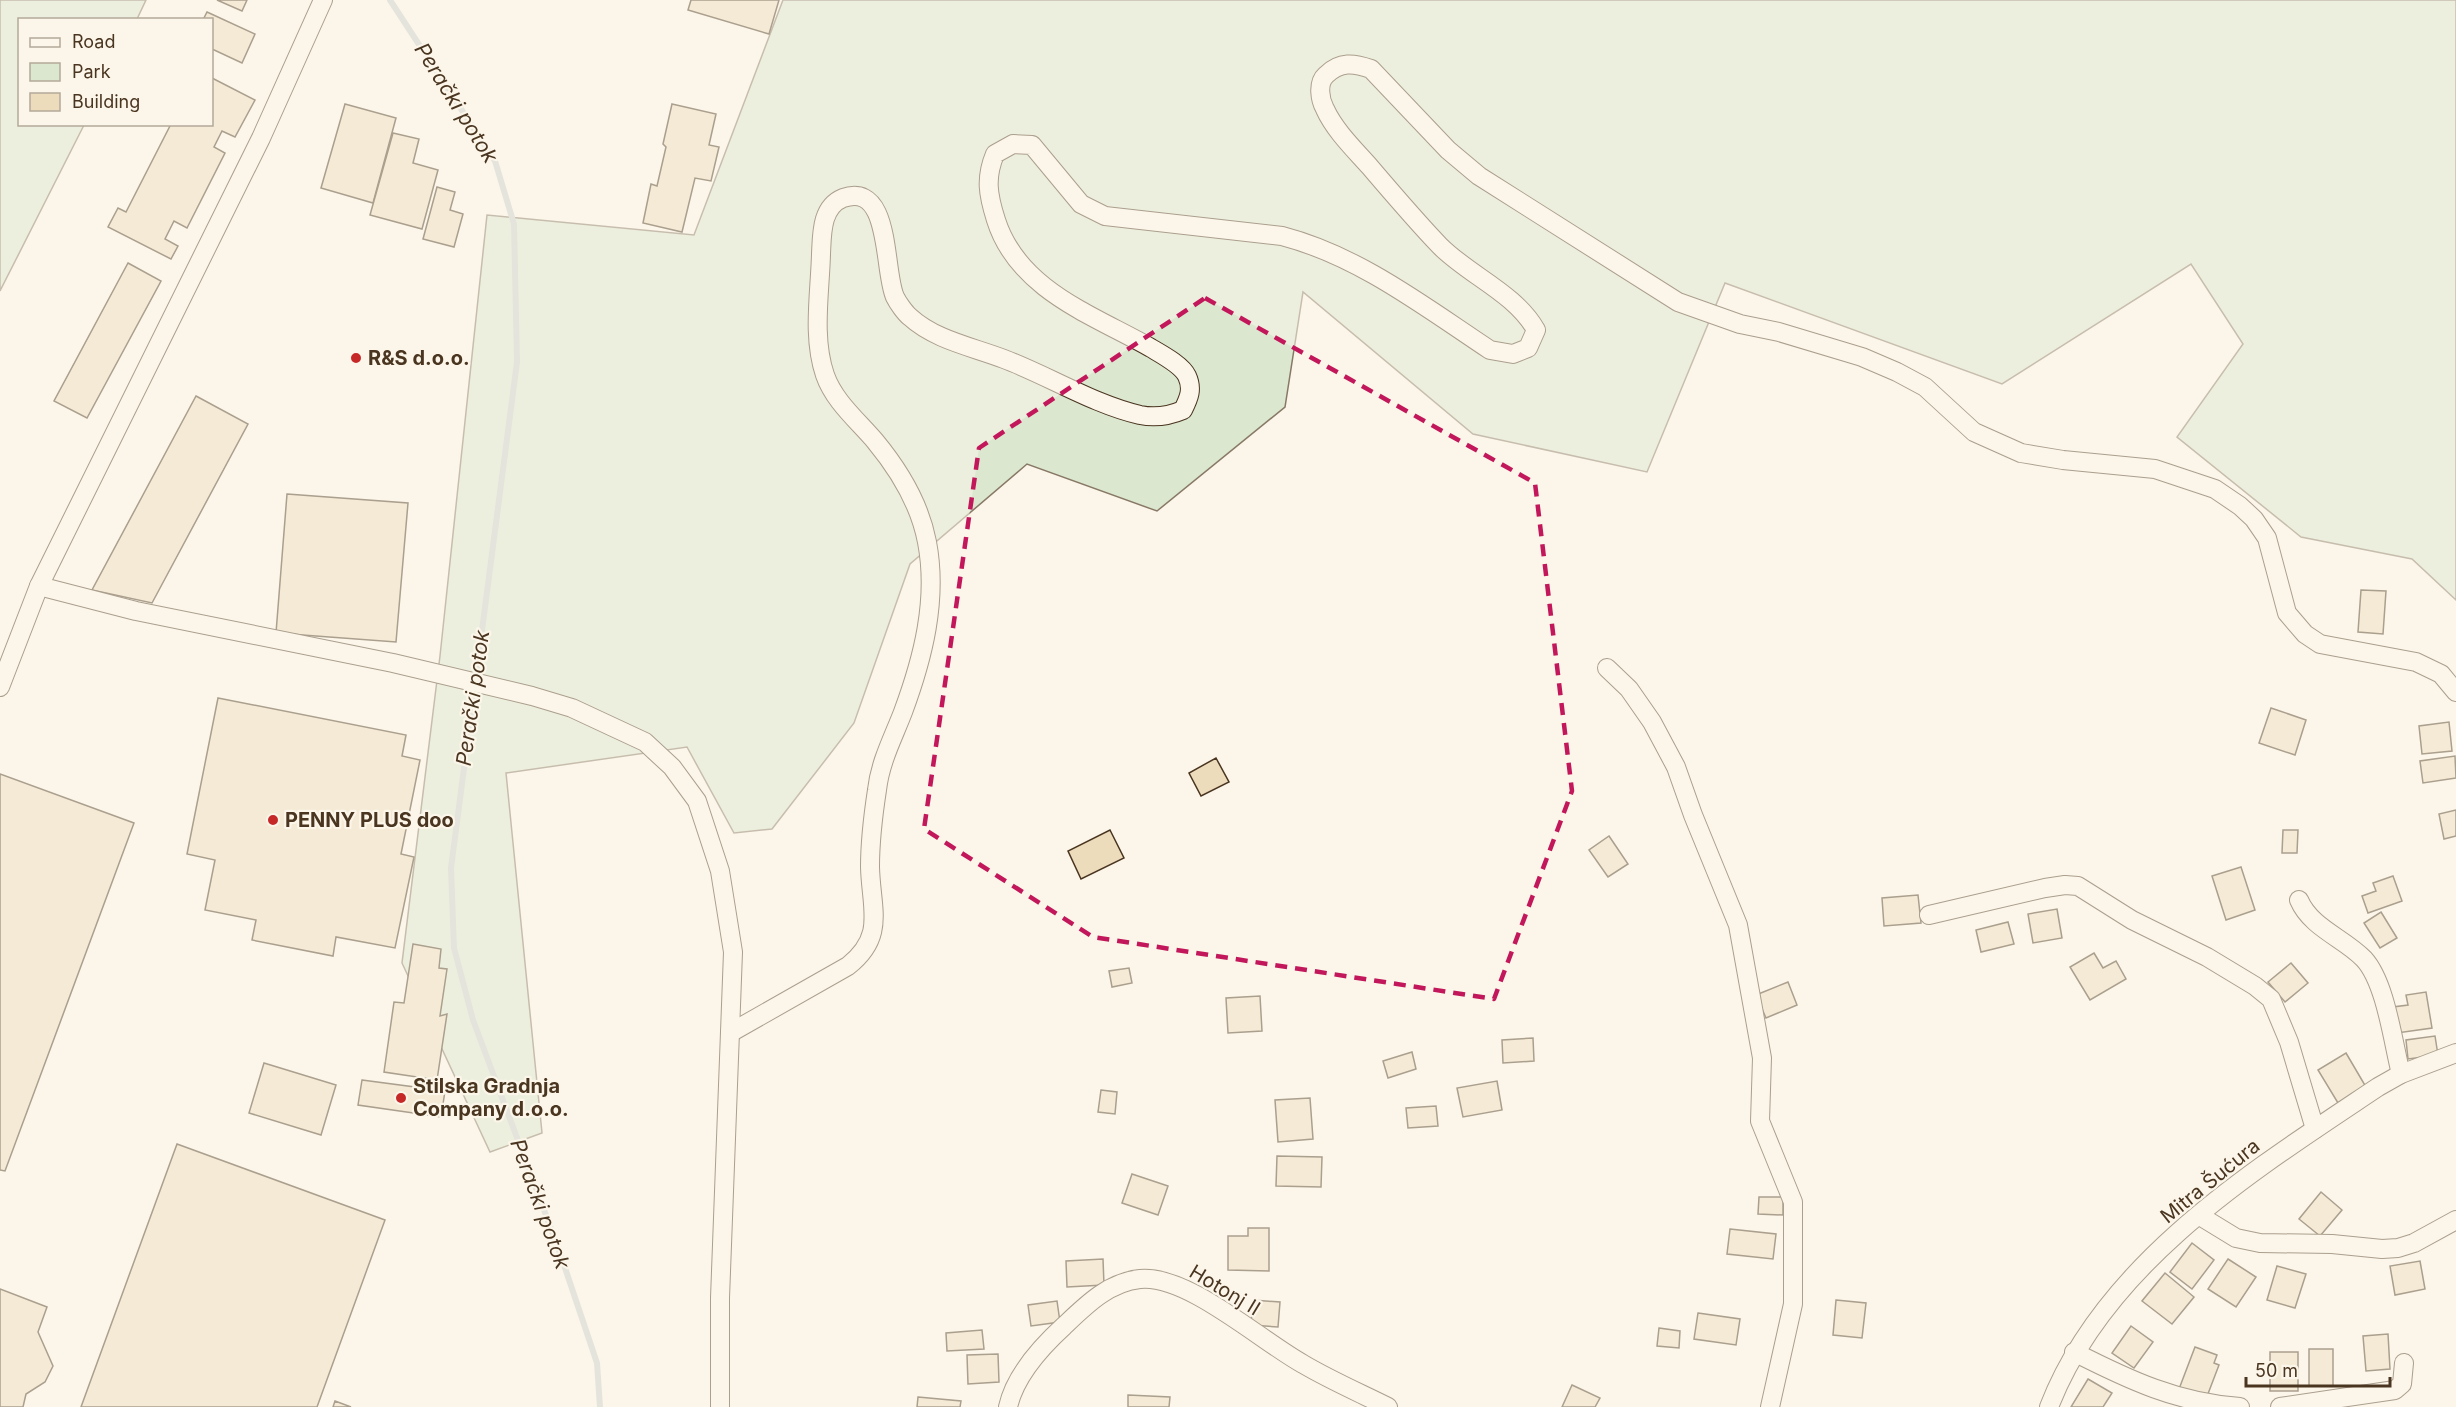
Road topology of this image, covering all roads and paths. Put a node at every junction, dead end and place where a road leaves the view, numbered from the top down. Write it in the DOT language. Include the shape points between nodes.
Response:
graph roads {
  1 [pos="323,0"];
  2 [pos="39,586"];
  3 [pos="1607,668"];
  4 [pos="0,687"];
  5 [pos="2456,692"];
  6 [pos="2299,900"];
  7 [pos="1929,915"];
  8 [pos="730,1033"];
  9 [pos="2456,1053"];
  10 [pos="2401,1074"];
  11 [pos="2315,1129"];
  12 [pos="2200,1216"];
  13 [pos="2456,1220"];
  14 [pos="2074,1352"];
  15 [pos="2404,1364"];
  16 [pos="720,1407"];
  17 [pos="1008,1407"];
  18 [pos="1388,1407"];
  19 [pos="1770,1407"];
  20 [pos="2049,1407"];
  21 [pos="2240,1407"];
  22 [pos="2280,1407"];
  1 -- 2 [label="street" via="261,138"];
  2 -- 4 [label="street"];
  2 -- 8 [label="street" via="136,611 432,671 532,696 572,708 645,742 672,767 697,801 720,871 733,952"];
  3 -- 19 [label="street" via="1652,722 1676,766 1738,925 1762,1058 1760,1121 1793,1202 1793,1304"];
  5 -- 8 [label="street" via="2440,674 2416,662 2320,644 2305,634 2287,613 2267,538 2240,506 2215,489 2155,469 2021,453 1974,432 1925,387 1897,372 1862,357 1740,324 1678,302 1479,176 1448,150 1371,69 1354,63 1333,68 1322,78 1320,93 1325,110 1343,137 1441,246 1467,270 1526,312 1536,330 1528,348 1513,354 1490,350 1364,269 1309,243 1282,236 1105,216 1081,204 1032,145 1013,144 995,154 986,183 1009,249 1043,287 1162,354 1187,374 1192,393 1184,410 1167,417 1140,415 1003,358 963,346 911,318 895,298 880,215 869,201 856,196 840,199 828,211 822,229 820,356 836,396 889,458 914,503 927,538 931,602 914,679 878,782 871,834 872,935 864,953"];
  6 -- 10 [label="street" via="2314,921 2366,962 2383,1001"];
  7 -- 11 [label="street" via="2046,888 2078,886 2133,920 2207,957 2271,999 2289,1042"];
  8 -- 16 [label="street"];
  9 -- 10 [label="street, Mitra Šućura"];
  10 -- 11 [label="street, Mitra Šućura"];
  11 -- 12 [label="street, Mitra Šućura"];
  12 -- 13 [label="street" via="2235,1238 2259,1243 2343,1244 2382,1249 2414,1243"];
  12 -- 14 [label="street, Mitra Šućura" via="2132,1277"];
  14 -- 20 [label="street, Mitra Šućura"];
  14 -- 21 [label="street" via="2165,1394"];
  15 -- 22 [label="street" via="2402,1384 2395,1390"];
  17 -- 18 [label="street, Hotonj II" via="1022,1376 1045,1344 1099,1295 1140,1279 1162,1280 1187,1289 1303,1364"];
}
